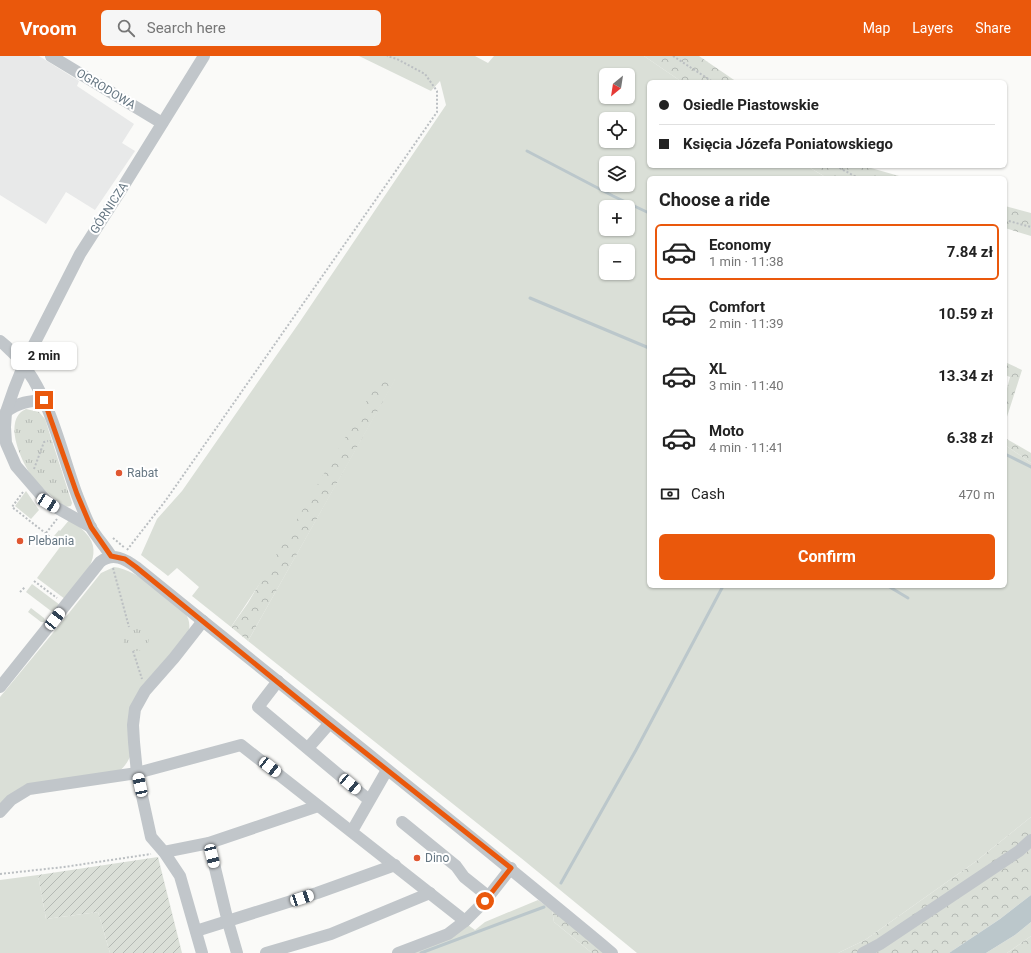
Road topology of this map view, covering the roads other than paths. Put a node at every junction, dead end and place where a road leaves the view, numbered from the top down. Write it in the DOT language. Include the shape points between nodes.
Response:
graph roads {
  1 [pos="51,56"];
  2 [pos="204,56"];
  3 [pos="162,123"];
  4 [pos="0,341"];
  5 [pos="24,364"];
  6 [pos="44,400"];
  7 [pos="6,412"];
  8 [pos="91,527"];
  9 [pos="115,560"];
  10 [pos="203,621"];
  11 [pos="278,681"];
  12 [pos="0,687"];
  13 [pos="329,724"];
  14 [pos="308,748"];
  15 [pos="387,770"];
  16 [pos="137,773"];
  17 [pos="369,800"];
  18 [pos="318,806"];
  19 [pos="0,812"];
  20 [pos="402,822"];
  21 [pos="352,831"];
  22 [pos="1031,840"];
  23 [pos="208,843"];
  24 [pos="164,852"];
  25 [pos="395,865"];
  26 [pos="511,868"];
  27 [pos="430,893"];
  28 [pos="488,896"];
  29 [pos="465,921"];
  30 [pos="228,922"];
  31 [pos="196,931"];
  32 [pos="202,953"];
  33 [pos="237,953"];
  34 [pos="266,953"];
  35 [pos="398,953"];
  36 [pos="612,953"];
  37 [pos="863,953"];
  1 -- 3 [label="street, OGRODOWA"];
  2 -- 3 [label="street, GÓRNICZA"];
  3 -- 5 [label="street, GÓRNICZA" via="80,254"];
  4 -- 5 [label="street"];
  5 -- 6 [label="street"];
  5 -- 7 [label="street, GÓRNICZA"];
  6 -- 7 [label="street" via="20,403"];
  6 -- 8 [label="street"];
  7 -- 8 [label="street, GÓRNICZA" via="6,444 16,466 48,503"];
  8 -- 9 [label="street"];
  9 -- 10 [label="street" via="136,567"];
  9 -- 12 [label="street" via="105,558 100,562"];
  10 -- 11 [label="street"];
  10 -- 16 [label="street" via="145,691 135,709 134,742"];
  11 -- 13 [label="street"];
  11 -- 14 [label="street" via="258,707"];
  13 -- 14 [label="street"];
  13 -- 15 [label="street"];
  14 -- 17 [label="street"];
  15 -- 17 [label="street"];
  15 -- 26 [label="street"];
  16 -- 18 [label="street" via="241,745"];
  16 -- 19 [label="street" via="29,789 11,800"];
  16 -- 24 [label="street" via="151,837"];
  17 -- 21 [label="street"];
  18 -- 21 [label="street"];
  18 -- 23 [label="street"];
  20 -- 28 [label="street"];
  21 -- 25 [label="street"];
  22 -- 37 [label="street" via="1013,855"];
  23 -- 24 [label="street"];
  23 -- 30 [label="street"];
  24 -- 31 [label="street" via="180,876"];
  25 -- 27 [label="street"];
  25 -- 30 [label="street"];
  26 -- 28 [label="street"];
  26 -- 36 [label="street"];
  27 -- 29 [label="street"];
  27 -- 34 [label="street" via="331,934"];
  28 -- 29 [label="street"];
  29 -- 35 [label="street" via="448,934"];
  30 -- 31 [label="street"];
  30 -- 33 [label="street"];
  31 -- 32 [label="street"];
}
